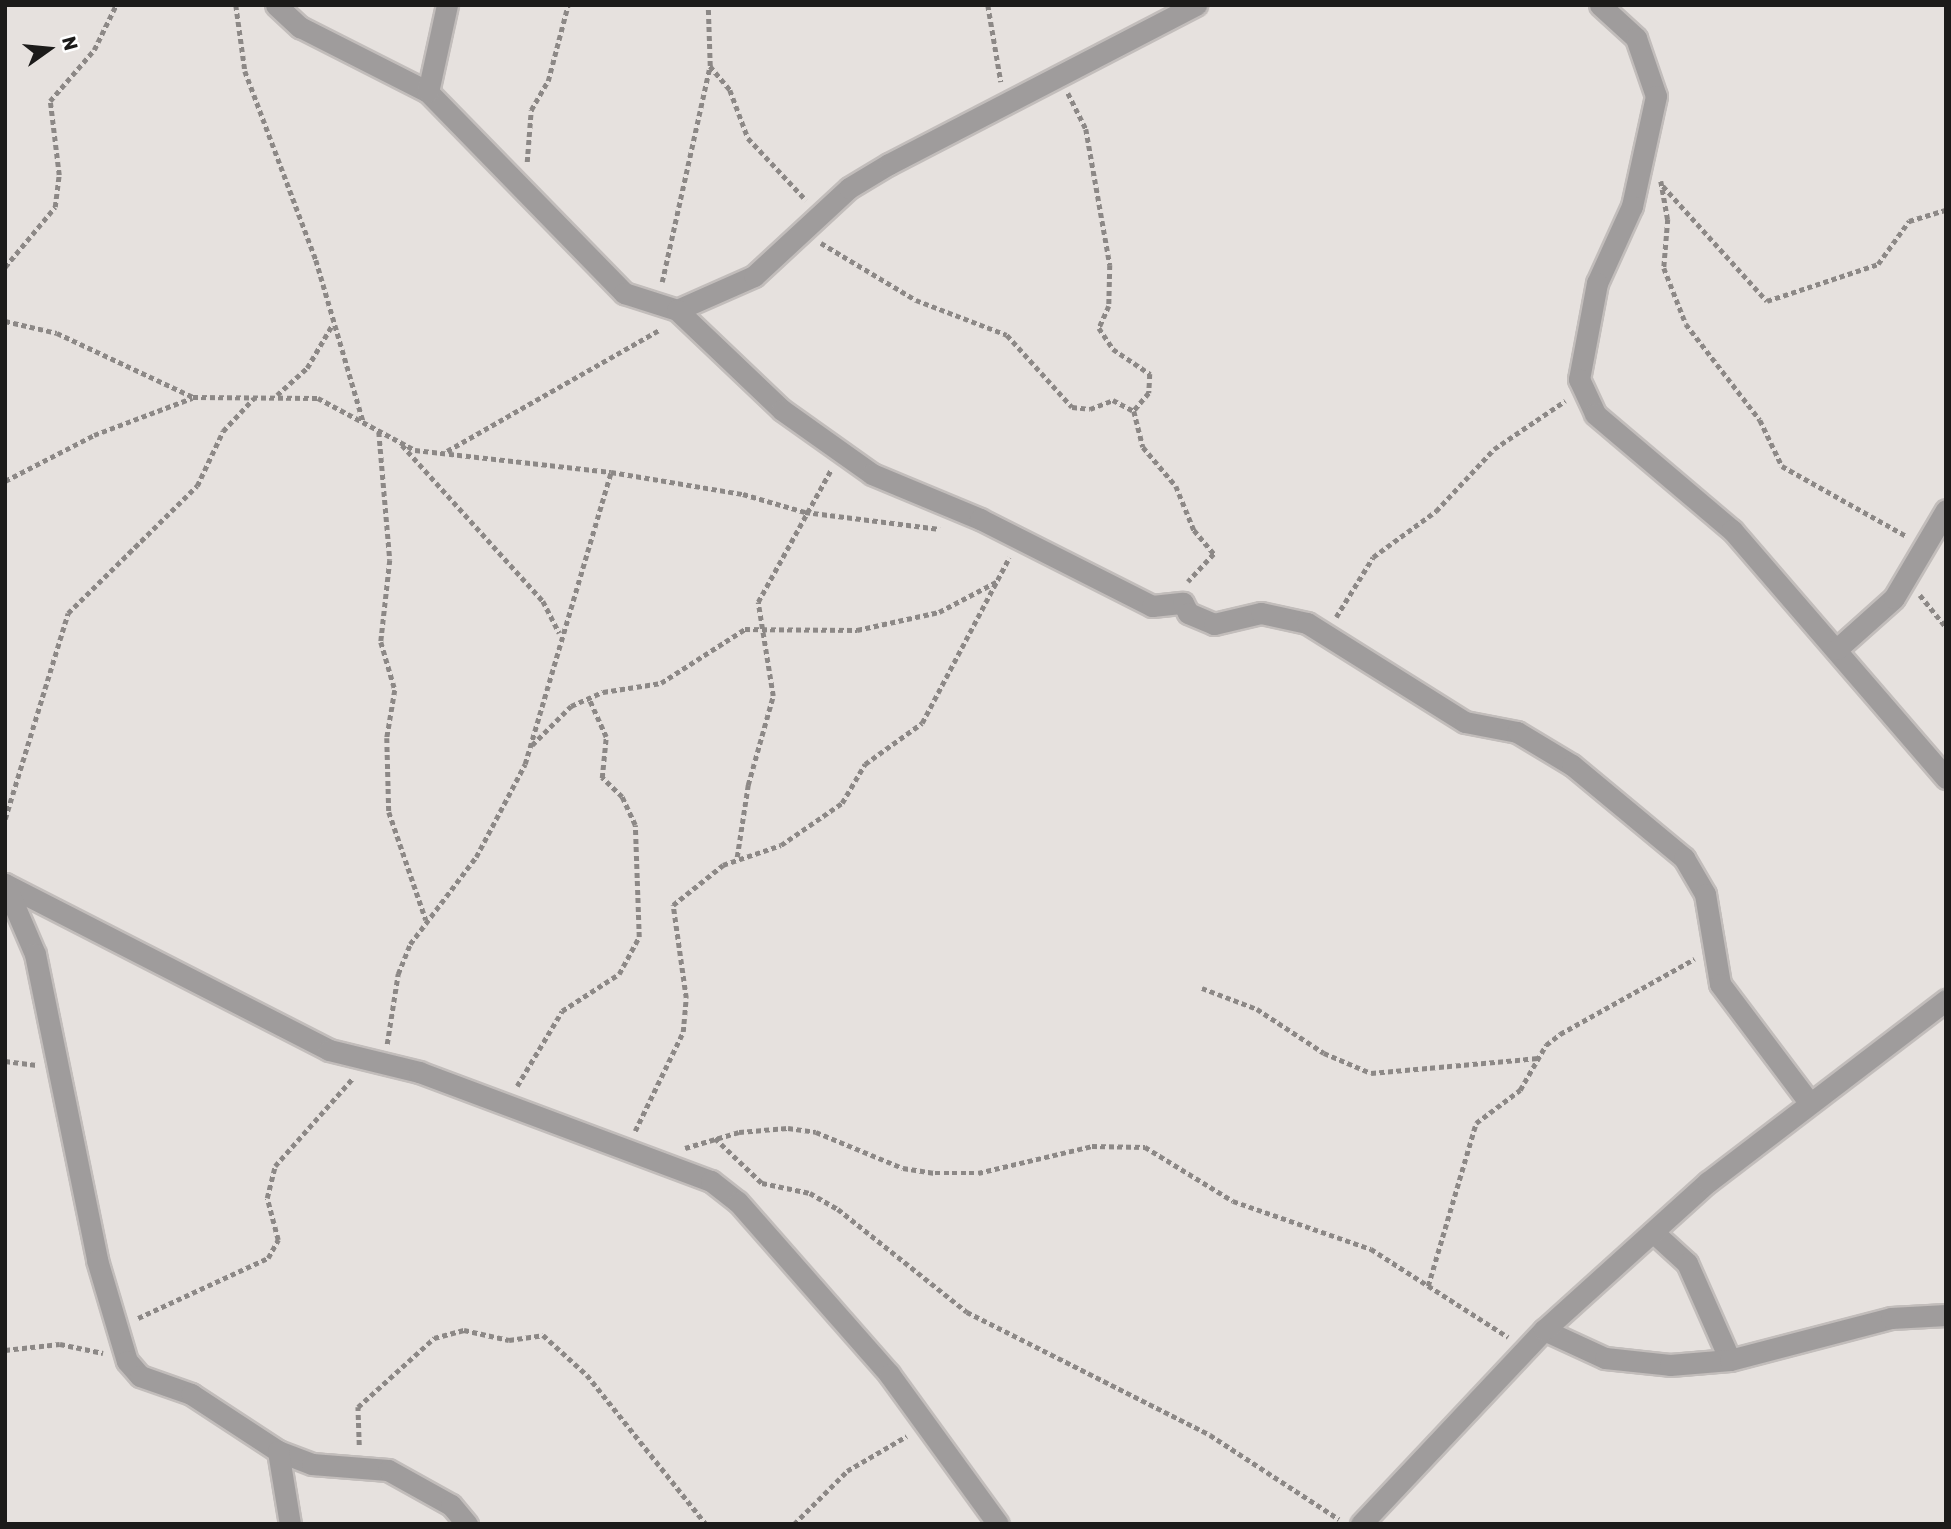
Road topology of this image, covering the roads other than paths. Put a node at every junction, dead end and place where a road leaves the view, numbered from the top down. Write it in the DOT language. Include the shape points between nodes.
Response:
graph roads {
  1 [pos="276,5"];
  2 [pos="447,5"];
  3 [pos="1196,5"];
  4 [pos="1600,5"];
  5 [pos="428,92"];
  6 [pos="672,311"];
  7 [pos="1946,510"];
  8 [pos="1837,649"];
  9 [pos="1946,778"];
  10 [pos="1946,1000"];
  11 [pos="1809,1102"];
  12 [pos="1653,1232"];
  13 [pos="1946,1315"];
  14 [pos="1544,1331"];
  15 [pos="1730,1360"];
  16 [pos="278,1451"];
  17 [pos="290,1524"];
  18 [pos="467,1524"];
  19 [pos="998,1524"];
  20 [pos="1362,1524"];
  1 -- 5 [label="street" via="300,27"];
  2 -- 5 [label="street"];
  3 -- 6 [label="street" via="849,188 754,276"];
  4 -- 8 [label="street" via="1636,38 1651,66 1656,96 1632,206 1597,283 1579,379 1595,414 1723,521"];
  5 -- 6 [label="street" via="625,293"];
  6 -- 11 [label="street" via="836,452 1152,606 1183,603 1203,622 1284,615 1327,634 1465,722 1528,738 1623,804 1697,877 1708,909 1709,949 1720,984"];
  7 -- 8 [label="street" via="1918,549 1894,598"];
  8 -- 9 [label="street"];
  10 -- 11 [label="street"];
  11 -- 12 [label="street"];
  12 -- 14 [label="street"];
  12 -- 15 [label="street" via="1687,1263"];
  13 -- 15 [label="street" via="1891,1318"];
  14 -- 15 [label="street" via="1577,1349 1634,1365"];
  14 -- 20 [label="street"];
  16 -- 17 [label="street"];
  16 -- 18 [label="street" via="312,1464 360,1466 414,1480"];
  16 -- 19 [label="street" via="191,1394 140,1376 127,1361 113,1328 34,954 5,884 329,1050 419,1072 711,1181 738,1202 936,1433"];
}
